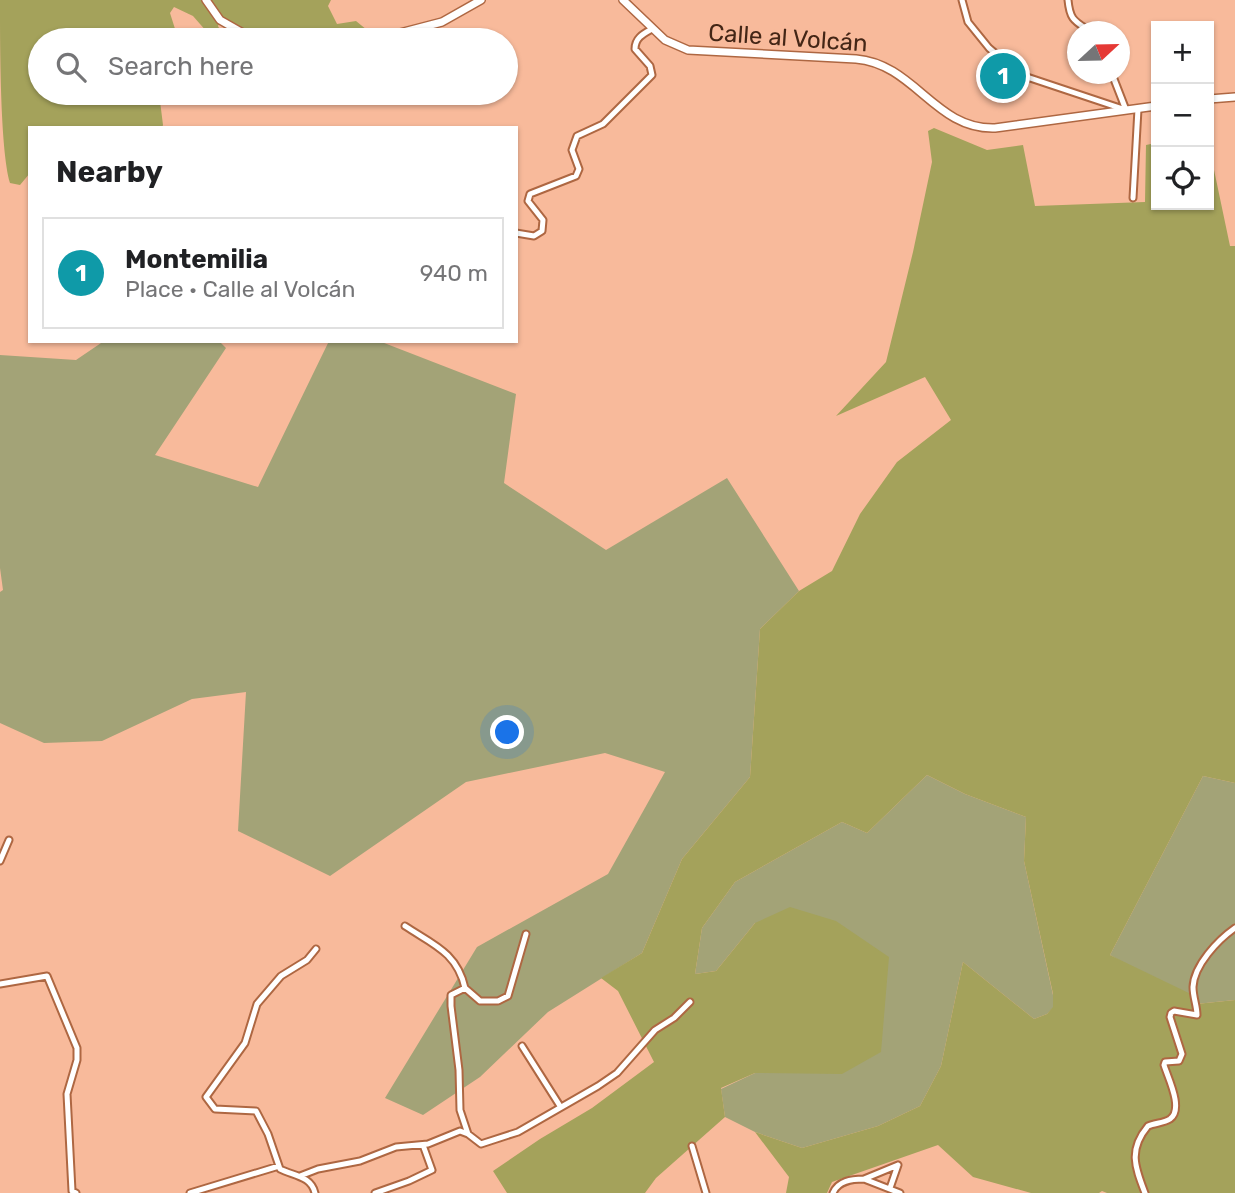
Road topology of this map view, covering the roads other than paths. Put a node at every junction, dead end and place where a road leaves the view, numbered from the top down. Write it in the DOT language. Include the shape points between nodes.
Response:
graph roads {
  1 [pos="206,0"];
  2 [pos="481,0"];
  3 [pos="623,0"];
  4 [pos="962,0"];
  5 [pos="1068,0"];
  6 [pos="1074,21"];
  7 [pos="234,28"];
  8 [pos="417,28"];
  9 [pos="652,29"];
  10 [pos="1116,84"];
  11 [pos="1235,97"];
  12 [pos="1214,99"];
  13 [pos="1151,107"];
  14 [pos="1138,109"];
  15 [pos="1126,110"];
  16 [pos="1133,198"];
  17 [pos="518,233"];
  18 [pos="9,840"];
  19 [pos="0,861"];
  20 [pos="405,926"];
  21 [pos="1235,928"];
  22 [pos="526,934"];
  23 [pos="316,949"];
  24 [pos="0,984"];
  25 [pos="465,988"];
  26 [pos="690,1002"];
  27 [pos="522,1046"];
  28 [pos="560,1106"];
  29 [pos="468,1134"];
  30 [pos="423,1145"];
  31 [pos="692,1146"];
  32 [pos="278,1166"];
  33 [pos="300,1176"];
  34 [pos="864,1179"];
  35 [pos="890,1188"];
  36 [pos="76,1193"];
  37 [pos="190,1193"];
  38 [pos="316,1193"];
  39 [pos="375,1193"];
  40 [pos="706,1193"];
  41 [pos="833,1193"];
  42 [pos="901,1193"];
  43 [pos="1145,1193"];
  1 -- 7 [label="street" via="220,20"];
  2 -- 8 [label="street" via="447,20"];
  3 -- 9 [label="street, Calle al Volcán"];
  4 -- 15 [label="street" via="968,22 989,48 1021,75"];
  5 -- 6 [label="street"];
  9 -- 15 [label="street, Calle al Volcán" via="688,50 877,63 905,78 950,116 972,126 995,128"];
  9 -- 17 [label="street" via="638,37 635,45 652,75 603,124 577,136 572,150 579,169 576,176 530,194 528,201 543,220 542,231 534,236"];
  10 -- 15 [label="street"];
  11 -- 12 [label="street"];
  13 -- 14 [label="street, Calle al Volcán"];
  14 -- 15 [label="street, Calle al Volcán"];
  14 -- 16 [label="street"];
  18 -- 19 [label="street"];
  20 -- 25 [label="street" via="446,951"];
  21 -- 43 [label="street" via="1208,952 1194,981 1196,1015 1171,1013 1182,1054 1179,1061 1164,1065 1176,1104 1173,1116 1148,1126 1137,1143 1134,1161"];
  22 -- 25 [label="street" via="508,996 480,1001"];
  23 -- 32 [label="street" via="281,976 257,1004 245,1043 206,1097 215,1108 256,1111"];
  24 -- 36 [label="street" via="47,976 78,1048 67,1094 72,1191"];
  25 -- 29 [label="street" via="451,997 460,1110"];
  26 -- 28 [label="street" via="655,1030 617,1073"];
  27 -- 28 [label="street"];
  28 -- 29 [label="street" via="498,1140 481,1144"];
  29 -- 30 [label="street" via="460,1132"];
  30 -- 33 [label="street" via="396,1147"];
  30 -- 39 [label="street" via="432,1170"];
  31 -- 40 [label="street"];
  32 -- 33 [label="street"];
  32 -- 37 [label="street"];
  33 -- 38 [label="street"];
  34 -- 35 [label="street"];
  34 -- 35 [label="street" via="898,1165"];
  34 -- 41 [label="street" via="840,1184"];
  35 -- 42 [label="street"];
}
